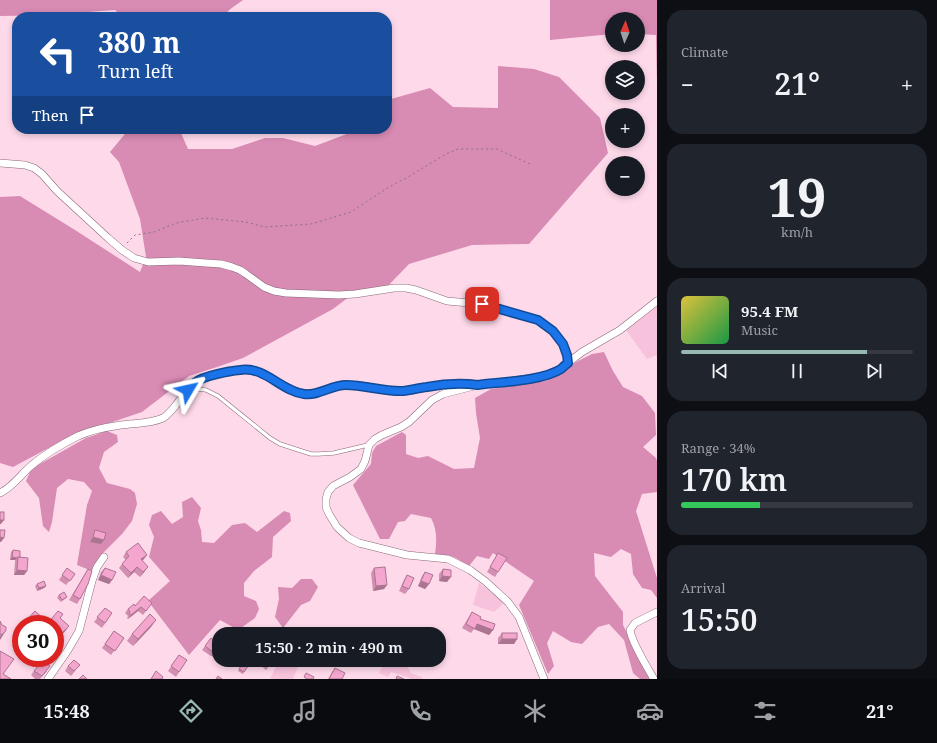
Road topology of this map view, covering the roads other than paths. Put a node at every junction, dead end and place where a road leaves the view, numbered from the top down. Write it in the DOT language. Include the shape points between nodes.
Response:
graph roads {
  1 [pos="0,164"];
  2 [pos="657,301"];
  3 [pos="568,363"];
  4 [pos="478,385"];
  5 [pos="190,388"];
  6 [pos="369,445"];
  7 [pos="0,493"];
  8 [pos="104,557"];
  9 [pos="657,612"];
  10 [pos="48,679"];
  11 [pos="544,679"];
  12 [pos="654,679"];
  1 -- 3 [label="street" via="34,168 86,219 134,258 148,262 221,264 240,270 274,291 339,294 406,288 447,301 482,304 538,320 553,331 563,344"];
  2 -- 3 [label="street" via="620,330"];
  3 -- 4 [label="street" via="547,375"];
  4 -- 5 [label="street" via="441,385 402,391 344,385 304,394 260,372 241,370 208,376"];
  4 -- 6 [label="street" via="443,394 432,400 401,427 378,437"];
  5 -- 6 [label="lane" via="206,390 218,396 270,438 292,448 319,454"];
  5 -- 7 [label="street" via="163,418 94,430 78,436 48,453"];
  6 -- 11 [label="street" via="366,461 361,469 333,486 328,492 326,507 337,527 359,543 407,555 448,559 486,581 508,602 519,617"];
  8 -- 10 [label="street" via="92,581 79,631"];
  9 -- 12 [label="street" via="635,623 630,630"];
}
